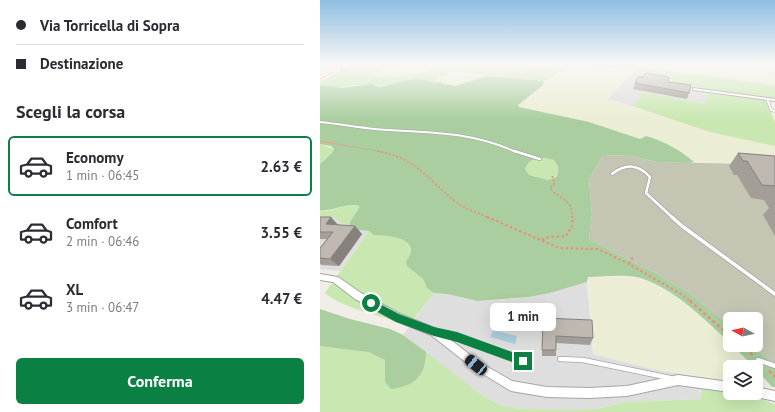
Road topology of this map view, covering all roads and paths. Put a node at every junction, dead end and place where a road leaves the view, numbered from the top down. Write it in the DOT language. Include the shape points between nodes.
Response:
graph roads {
  1 [pos="694,89"];
  2 [pos="767,99"];
  3 [pos="775,100"];
  4 [pos="775,112"];
  5 [pos="320,122"];
  6 [pos="320,140"];
  7 [pos="540,160"];
  8 [pos="612,174"];
  9 [pos="552,176"];
  10 [pos="541,240"];
  11 [pos="633,257"];
  12 [pos="629,264"];
  13 [pos="320,277"];
  14 [pos="775,294"];
  15 [pos="723,330"];
  16 [pos="434,332"];
  17 [pos="749,352"];
  18 [pos="560,359"];
  19 [pos="758,360"];
  20 [pos="523,361"];
  21 [pos="763,362"];
  22 [pos="775,366"];
  23 [pos="678,380"];
  24 [pos="723,386"];
  25 [pos="763,393"];
  26 [pos="775,396"];
  1 -- 2 [label="street"];
  2 -- 3 [label="street"];
  2 -- 4 [label="lane" via="771,110"];
  5 -- 7 [label="lane" via="375,129 439,132 501,145"];
  6 -- 10 [label="path" via="393,154 419,168 456,202"];
  8 -- 14 [label="lane" via="625,166 642,169 650,177 646,192 682,226"];
  9 -- 10 [label="path" via="555,183 550,188 573,209 572,226 566,236"];
  10 -- 12 [label="path" via="559,248 598,249"];
  11 -- 12 [label="path"];
  12 -- 15 [label="path" via="681,294"];
  13 -- 16 [label="street" via="335,279 396,318"];
  16 -- 20 [label="lane" via="457,337"];
  16 -- 23 [label="street" via="476,365 511,386 547,392 589,393 627,391"];
  17 -- 19 [label="path"];
  18 -- 23 [label="lane" via="583,360"];
  21 -- 22 [label="lane"];
  23 -- 24 [label="street"];
  25 -- 26 [label="street"];
}
